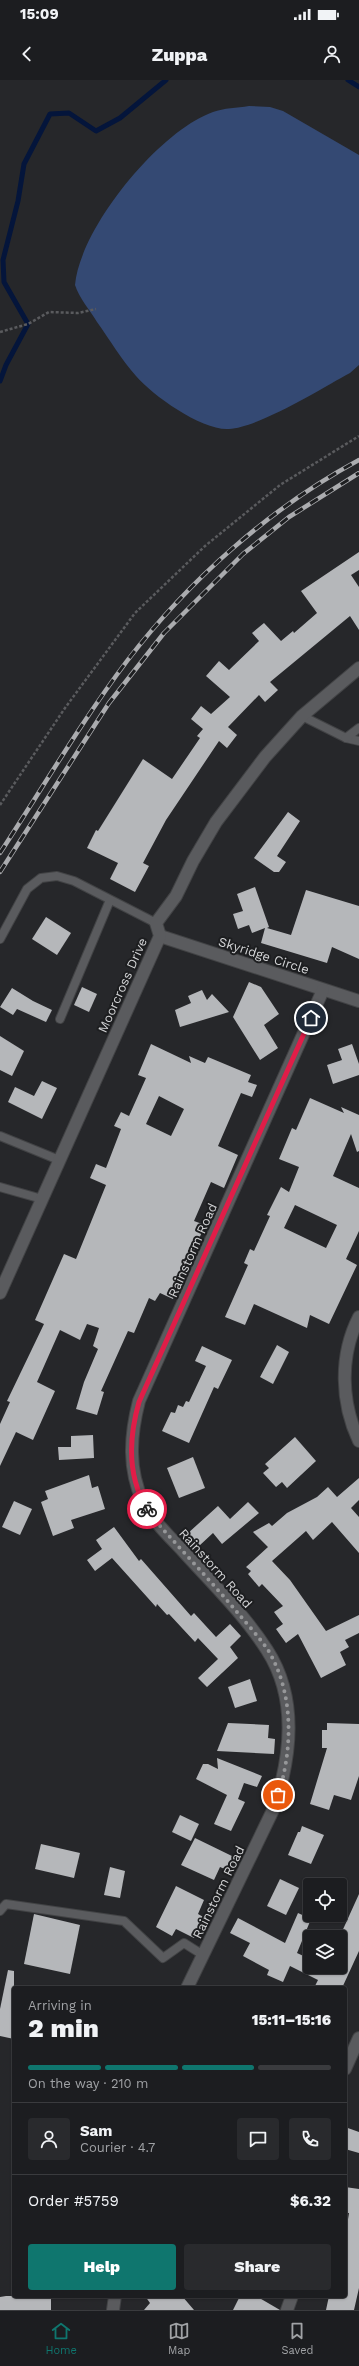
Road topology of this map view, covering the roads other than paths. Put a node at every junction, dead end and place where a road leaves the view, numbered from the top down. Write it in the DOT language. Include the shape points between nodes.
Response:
graph roads {
  1 [pos="359,668"];
  2 [pos="302,716"];
  3 [pos="359,728"];
  4 [pos="346,738"];
  5 [pos="359,741"];
  6 [pos="110,900"];
  7 [pos="156,923"];
  8 [pos="160,936"];
  9 [pos="0,939"];
  10 [pos="324,990"];
  11 [pos="359,1001"];
  12 [pos="60,1019"];
  13 [pos="0,1136"];
  14 [pos="59,1160"];
  15 [pos="0,1187"];
  16 [pos="42,1199"];
  17 [pos="0,1293"];
  18 [pos="359,1317"];
  19 [pos="359,1441"];
  20 [pos="0,1911"];
  21 [pos="203,1954"];
  22 [pos="188,1986"];
  23 [pos="359,2038"];
  24 [pos="347,2065"];
  25 [pos="115,2298"];
  26 [pos="291,2298"];
  27 [pos="113,2310"];
  28 [pos="287,2310"];
  1 -- 2 [label="street, Moorcross Drive"];
  2 -- 4 [label="lane"];
  2 -- 7 [label="street, Moorcross Drive" via="265,757 216,822 176,896"];
  3 -- 4 [label="lane"];
  4 -- 5 [label="lane"];
  6 -- 7 [label="lane"];
  6 -- 9 [label="lane" via="74,881 57,876 41,878 27,889"];
  6 -- 12 [label="lane"];
  7 -- 8 [label="street, Moorcross Drive"];
  8 -- 10 [label="street, Skyridge Circle"];
  8 -- 14 [label="street, Moorcross Drive"];
  10 -- 11 [label="street, Skyridge Circle"];
  10 -- 21 [label="street, Rainstorm Road" via="139,1402 133,1425 132,1464 143,1502 154,1519 268,1650 278,1671 288,1713 286,1760 274,1808"];
  13 -- 14 [label="lane"];
  14 -- 16 [label="street, Moorcross Drive"];
  15 -- 16 [label="lane"];
  16 -- 17 [label="street, Moorcross Drive"];
  18 -- 19 [label="street" via="346,1358 344,1395"];
  20 -- 21 [label="lane" via="6,1904 124,1921 163,1958 184,1943"];
  21 -- 22 [label="street, Rainstorm Road"];
  23 -- 24 [label="street"];
  25 -- 27 [label="street"];
  26 -- 28 [label="street"];
}
